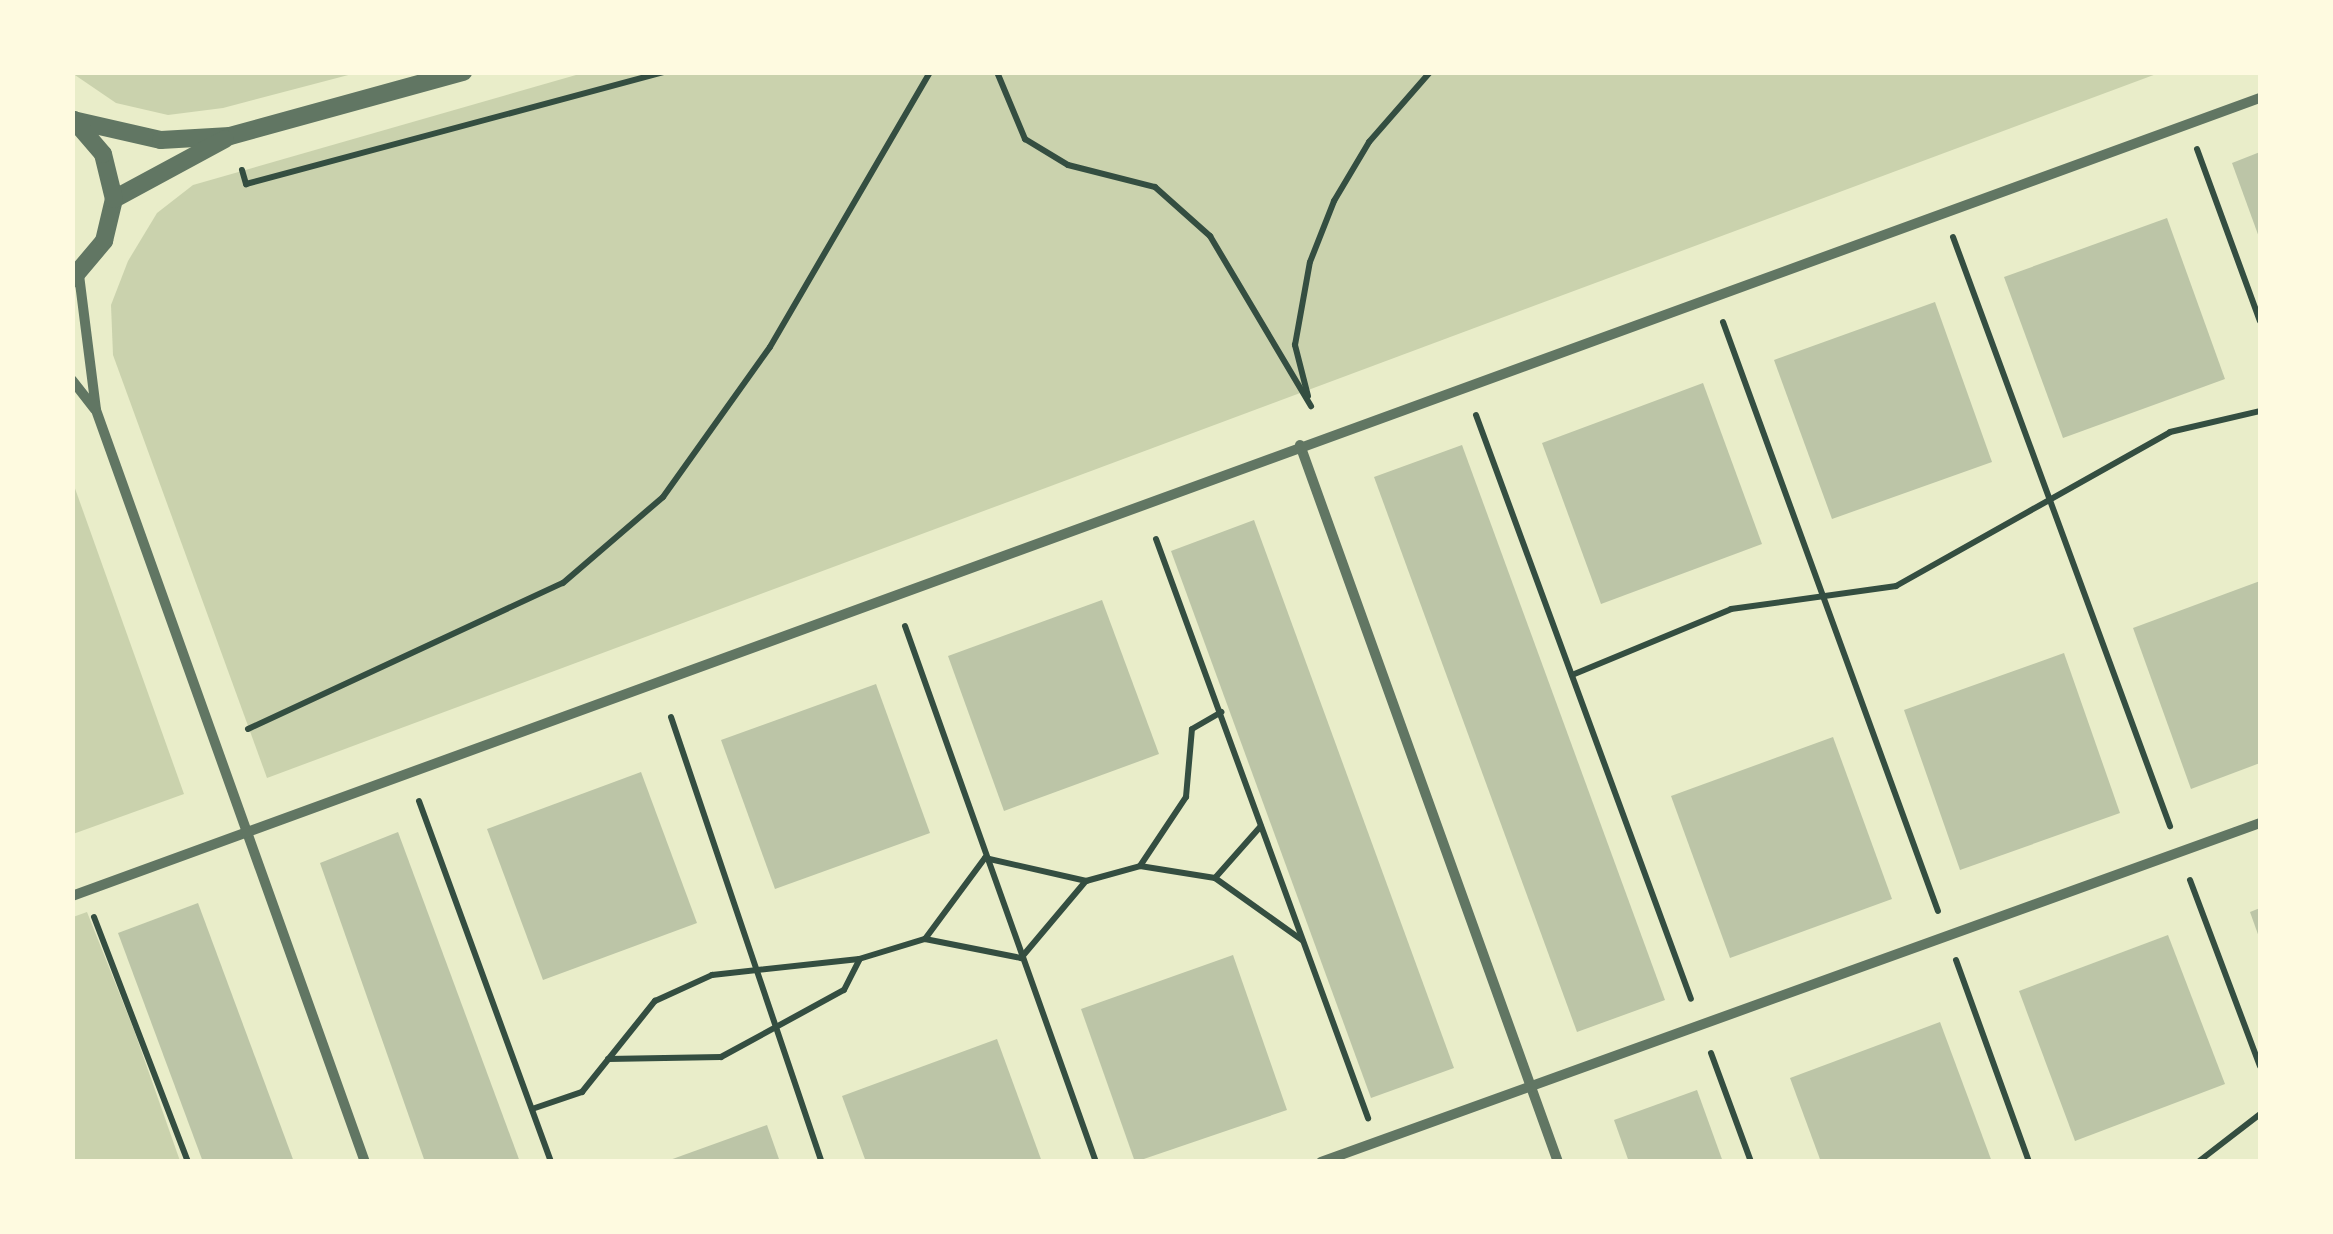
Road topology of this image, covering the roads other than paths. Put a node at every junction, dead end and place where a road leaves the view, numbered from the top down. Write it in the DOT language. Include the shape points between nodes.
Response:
graph roads {
  1 [pos="463,72"];
  2 [pos="2260,98"];
  3 [pos="73,119"];
  4 [pos="230,136"];
  5 [pos="114,198"];
  6 [pos="76,277"];
  7 [pos="72,380"];
  8 [pos="96,410"];
  9 [pos="1300,446"];
  10 [pos="2260,823"];
  11 [pos="244,830"];
  12 [pos="78,894"];
  13 [pos="1530,1088"];
  14 [pos="365,1162"];
  15 [pos="1321,1162"];
  16 [pos="1558,1162"];
  1 -- 4 [label="street"];
  2 -- 9 [label="street"];
  3 -- 4 [label="street" via="161,140"];
  3 -- 5 [label="street" via="103,154"];
  4 -- 5 [label="street"];
  5 -- 6 [label="street" via="104,241"];
  6 -- 8 [label="street"];
  7 -- 8 [label="street"];
  8 -- 11 [label="street"];
  9 -- 11 [label="street"];
  9 -- 13 [label="street"];
  10 -- 13 [label="street"];
  11 -- 12 [label="street"];
  11 -- 14 [label="street"];
  13 -- 15 [label="street"];
  13 -- 16 [label="street"];
}
